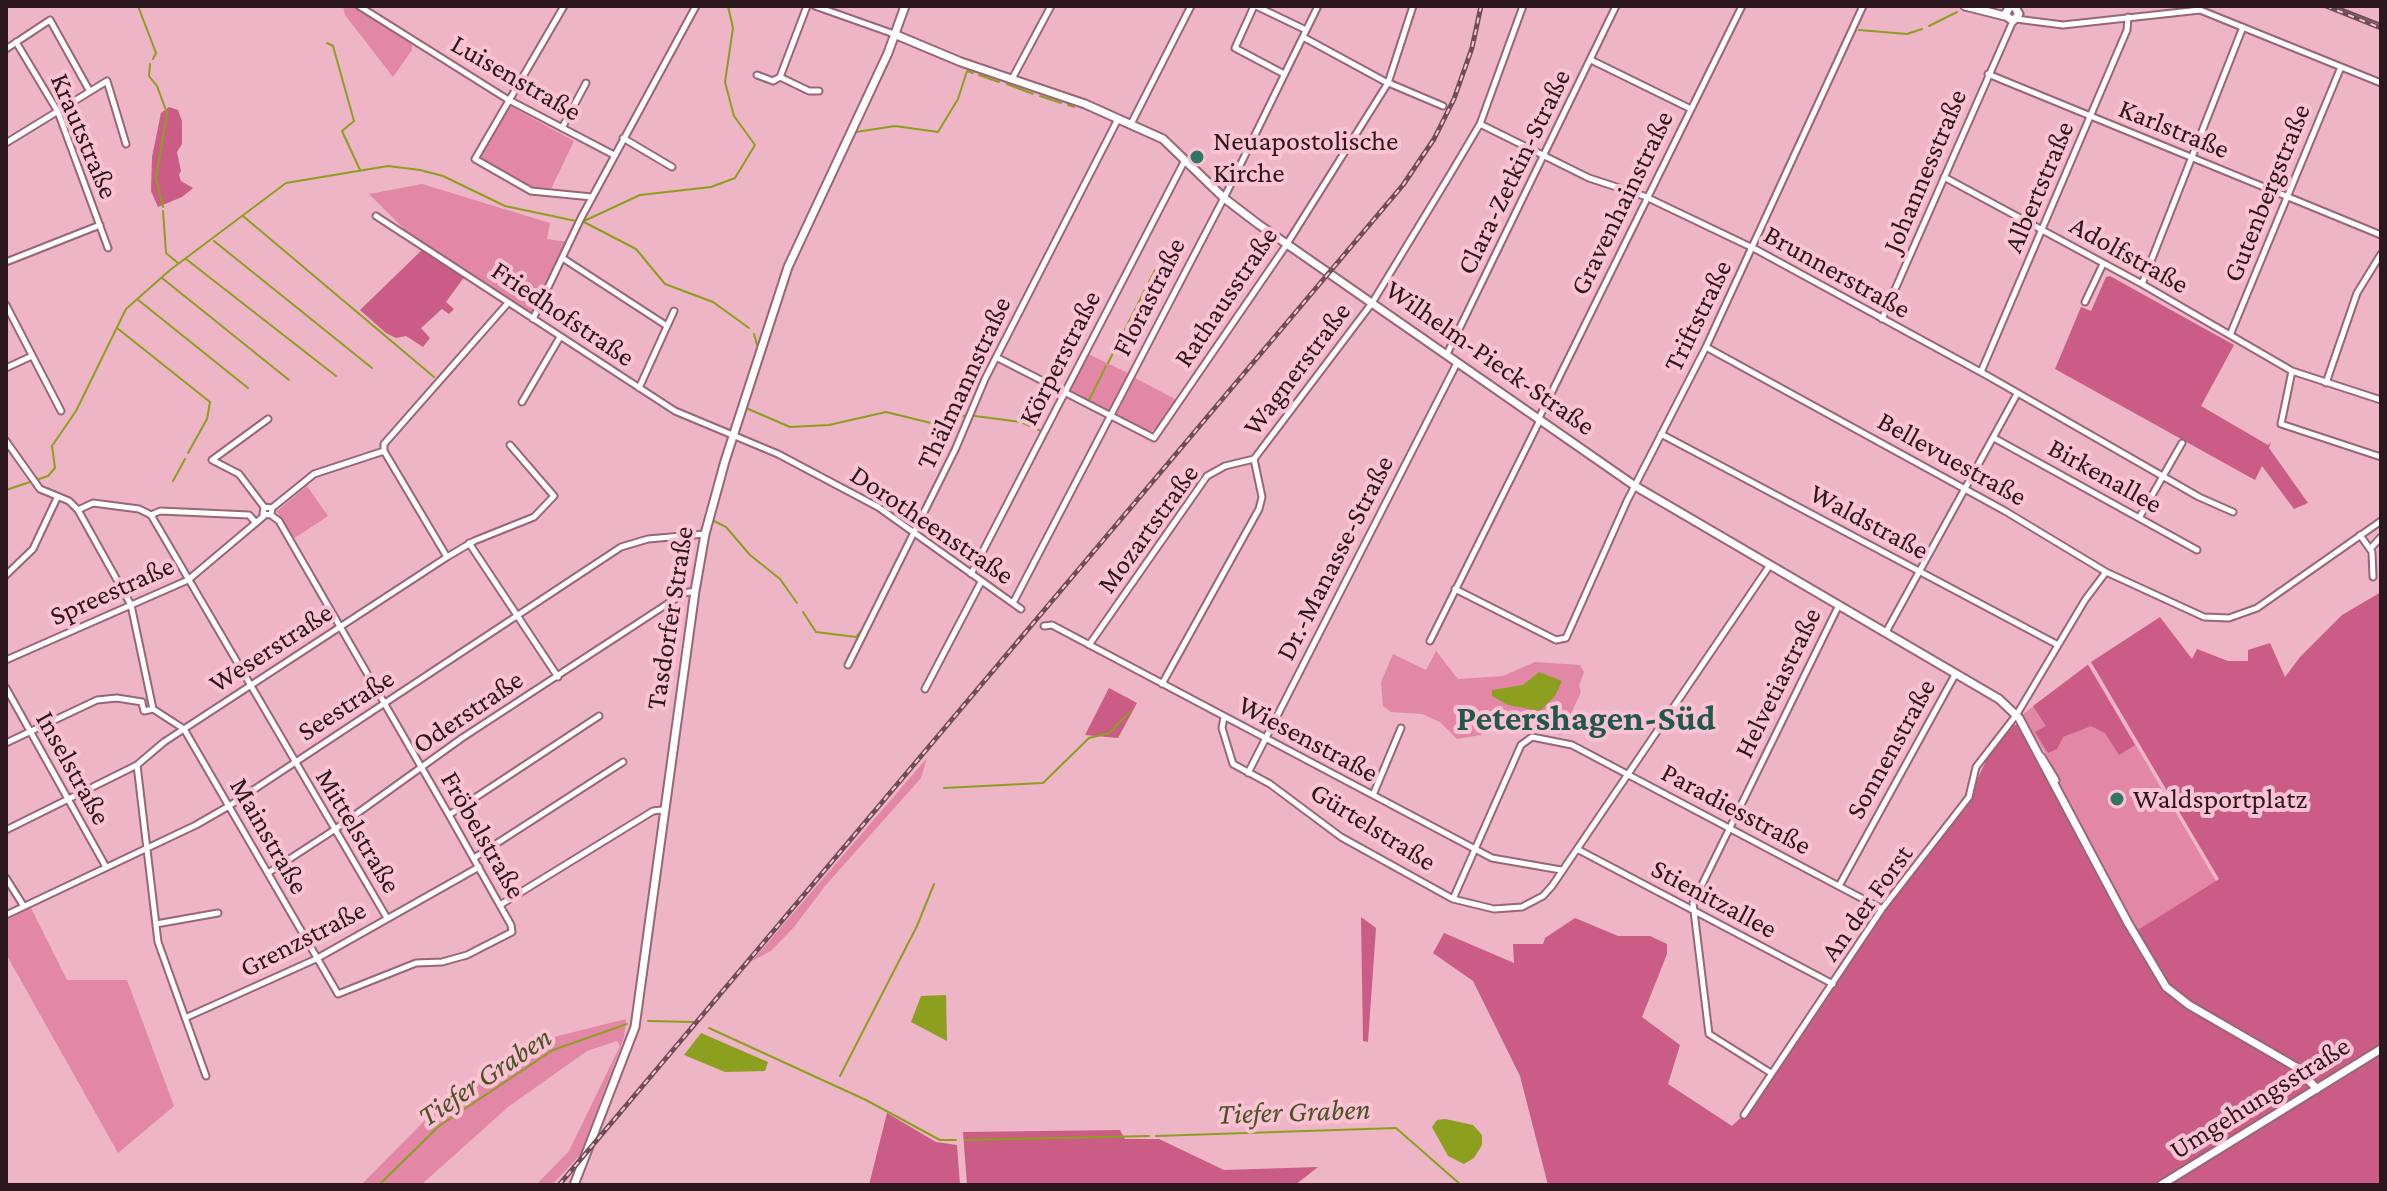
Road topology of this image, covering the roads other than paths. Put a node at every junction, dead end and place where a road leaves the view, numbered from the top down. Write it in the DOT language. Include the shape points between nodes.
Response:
graph roads {
  1 [pos="359,6"];
  2 [pos="564,6"];
  3 [pos="696,6"];
  4 [pos="807,6"];
  5 [pos="815,6"];
  6 [pos="905,6"];
  7 [pos="1051,6"];
  8 [pos="1191,6"];
  9 [pos="1246,6"];
  10 [pos="1318,6"];
  11 [pos="1413,6"];
  12 [pos="1523,6"];
  13 [pos="1616,6"];
  14 [pos="1742,6"];
  15 [pos="1863,6"];
  16 [pos="1965,6"];
  17 [pos="1254,7"];
  18 [pos="2014,12"];
  19 [pos="2128,17"];
  20 [pos="2243,27"];
  21 [pos="1304,34"];
  22 [pos="892,38"];
  23 [pos="16,42"];
  24 [pos="6,49"];
  25 [pos="1591,60"];
  26 [pos="2341,67"];
  27 [pos="1284,74"];
  28 [pos="1988,74"];
  29 [pos="757,75"];
  30 [pos="780,77"];
  31 [pos="1012,79"];
  32 [pos="586,83"];
  33 [pos="1388,83"];
  34 [pos="2381,83"];
  35 [pos="89,90"];
  36 [pos="819,91"];
  37 [pos="507,99"];
  38 [pos="1443,106"];
  39 [pos="1691,109"];
  40 [pos="58,112"];
  41 [pos="2091,117"];
  42 [pos="1118,119"];
  43 [pos="1131,124"];
  44 [pos="1480,124"];
  45 [pos="562,128"];
  46 [pos="623,138"];
  47 [pos="6,143"];
  48 [pos="126,144"];
  49 [pos="614,155"];
  50 [pos="1544,155"];
  51 [pos="2192,158"];
  52 [pos="1185,160"];
  53 [pos="672,167"];
  54 [pos="1944,177"];
  55 [pos="592,197"];
  56 [pos="2287,197"];
  57 [pos="1224,198"];
  58 [pos="1647,198"];
  59 [pos="376,216"];
  60 [pos="100,225"];
  61 [pos="2041,230"];
  62 [pos="2381,235"];
  63 [pos="1287,244"];
  64 [pos="108,248"];
  65 [pos="1753,248"];
  66 [pos="2381,254"];
  67 [pos="564,259"];
  68 [pos="6,262"];
  69 [pos="2103,264"];
  70 [pos="2142,284"];
  71 [pos="2085,302"];
  72 [pos="508,303"];
  73 [pos="1372,303"];
  74 [pos="6,305"];
  75 [pos="674,311"];
  76 [pos="533,319"];
  77 [pos="1882,319"];
  78 [pos="667,326"];
  79 [pos="2230,335"];
  80 [pos="560,337"];
  81 [pos="1706,347"];
  82 [pos="1447,354"];
  83 [pos="32,356"];
  84 [pos="996,357"];
  85 [pos="1457,362"];
  86 [pos="6,368"];
  87 [pos="1981,372"];
  88 [pos="2293,372"];
  89 [pos="2326,383"];
  90 [pos="639,388"];
  91 [pos="1064,392"];
  92 [pos="2017,394"];
  93 [pos="2381,400"];
  94 [pos="522,402"];
  95 [pos="61,411"];
  96 [pos="1111,416"];
  97 [pos="268,419"];
  98 [pos="1540,419"];
  99 [pos="1661,434"];
  100 [pos="732,435"];
  101 [pos="1994,438"];
  102 [pos="6,441"];
  103 [pos="2182,443"];
  104 [pos="510,445"];
  105 [pos="384,451"];
  106 [pos="2381,457"];
  107 [pos="1254,459"];
  108 [pos="2164,477"];
  109 [pos="1635,486"];
  110 [pos="1965,489"];
  111 [pos="57,498"];
  112 [pos="78,510"];
  113 [pos="2233,512"];
  114 [pos="269,513"];
  115 [pos="151,515"];
  116 [pos="2139,518"];
  117 [pos="2381,521"];
  118 [pos="256,523"];
  119 [pos="914,533"];
  120 [pos="705,534"];
  121 [pos="2360,535"];
  122 [pos="2381,537"];
  123 [pos="469,543"];
  124 [pos="2371,548"];
  125 [pos="2197,550"];
  126 [pos="447,557"];
  127 [pos="1771,564"];
  128 [pos="1920,572"];
  129 [pos="2106,572"];
  130 [pos="971,574"];
  131 [pos="6,575"];
  132 [pos="2373,577"];
  133 [pos="188,580"];
  134 [pos="981,582"];
  135 [pos="1455,589"];
  136 [pos="695,591"];
  137 [pos="1013,603"];
  138 [pos="1839,604"];
  139 [pos="131,605"];
  140 [pos="1021,609"];
  141 [pos="517,615"];
  142 [pos="1044,626"];
  143 [pos="340,627"];
  144 [pos="1886,632"];
  145 [pos="1430,641"];
  146 [pos="1089,645"];
  147 [pos="2058,645"];
  148 [pos="6,660"];
  149 [pos="848,665"];
  150 [pos="1956,673"];
  151 [pos="558,677"];
  152 [pos="1162,684"];
  153 [pos="250,686"];
  154 [pos="6,688"];
  155 [pos="925,689"];
  156 [pos="146,701"];
  157 [pos="383,704"];
  158 [pos="153,709"];
  159 [pos="2017,714"];
  160 [pos="599,716"];
  161 [pos="1224,717"];
  162 [pos="1401,728"];
  163 [pos="184,729"];
  164 [pos="30,731"];
  165 [pos="1266,738"];
  166 [pos="6,743"];
  167 [pos="623,762"];
  168 [pos="294,763"];
  169 [pos="137,765"];
  170 [pos="421,767"];
  171 [pos="1248,773"];
  172 [pos="1627,773"];
  173 [pos="1373,795"];
  174 [pos="69,799"];
  175 [pos="229,806"];
  176 [pos="662,810"];
  177 [pos="449,815"];
  178 [pos="1729,827"];
  179 [pos="6,830"];
  180 [pos="334,830"];
  181 [pos="149,847"];
  182 [pos="1474,848"];
  183 [pos="1577,849"];
  184 [pos="474,858"];
  185 [pos="106,867"];
  186 [pos="479,867"];
  187 [pos="1561,870"];
  188 [pos="268,873"];
  189 [pos="6,878"];
  190 [pos="1839,886"];
  191 [pos="1453,899"];
  192 [pos="23,905"];
  193 [pos="500,905"];
  194 [pos="1882,909"];
  195 [pos="1693,910"];
  196 [pos="218,913"];
  197 [pos="6,915"];
  198 [pos="387,918"];
  199 [pos="156,924"];
  200 [pos="316,959"];
  201 [pos="1833,984"];
  202 [pos="338,994"];
  203 [pos="185,1018"];
  204 [pos="2381,1049"];
  205 [pos="1771,1073"];
  206 [pos="206,1076"];
  207 [pos="2317,1089"];
  208 [pos="1744,1115"];
  209 [pos="574,1185"];
  210 [pos="2161,1185"];
  1 -- 37 [label="street, Luisenstraße"];
  2 -- 37 [label="street"];
  3 -- 46 [label="street"];
  4 -- 30 [label="street"];
  5 -- 22 [label="street"];
  6 -- 22 [label="street, Tasdorfer Straße"];
  7 -- 31 [label="street"];
  8 -- 43 [label="street"];
  9 -- 17 [label="street"];
  10 -- 21 [label="street, Florastraße"];
  11 -- 33 [label="street, Rathausstraße"];
  12 -- 44 [label="street, Wagnerstraße"];
  13 -- 25 [label="street, Clara-Zetkin-Straße"];
  14 -- 39 [label="street, Gravenhainstraße"];
  15 -- 65 [label="street, Triftstraße"];
  16 -- 18 [label="street"];
  17 -- 21 [label="street"];
  17 -- 27 [label="street" via="1236,50"];
  18 -- 19 [label="street" via="2038,23 2063,25"];
  18 -- 28 [label="street, Johannesstraße"];
  19 -- 20 [label="street" via="2200,10"];
  19 -- 41 [label="street, Albertstraße"];
  20 -- 26 [label="street"];
  20 -- 51 [label="street"];
  21 -- 27 [label="street, Florastraße"];
  21 -- 33 [label="street"];
  22 -- 31 [label="street, Wilhelm-Pieck-Straße"];
  22 -- 100 [label="street, Tasdorfer Straße" via="788,267"];
  23 -- 24 [label="street"];
  23 -- 35 [label="street" via="47,20"];
  23 -- 40 [label="street, Krautstraße"];
  25 -- 39 [label="street"];
  25 -- 50 [label="street, Clara-Zetkin-Straße"];
  26 -- 34 [label="street"];
  26 -- 56 [label="street, Gutenbergstraße"];
  27 -- 57 [label="street, Florastraße"];
  28 -- 41 [label="street, Karlstraße"];
  28 -- 54 [label="street, Johannesstraße"];
  29 -- 30 [label="street" via="773,81"];
  30 -- 36 [label="street"];
  31 -- 42 [label="street, Wilhelm-Pieck-Straße"];
  32 -- 45 [label="street"];
  33 -- 38 [label="street"];
  33 -- 63 [label="street, Rathausstraße"];
  35 -- 40 [label="street"];
  35 -- 48 [label="street" via="107,81"];
  37 -- 45 [label="street, Luisenstraße"];
  37 -- 55 [label="street" via="475,159 531,191"];
  39 -- 58 [label="street, Gravenhainstraße"];
  40 -- 47 [label="street"];
  40 -- 60 [label="street, Krautstraße"];
  41 -- 51 [label="street, Karlstraße"];
  41 -- 61 [label="street, Albertstraße"];
  42 -- 43 [label="street, Wilhelm-Pieck-Straße"];
  42 -- 84 [label="street, Thälmannstraße"];
  43 -- 52 [label="street, Wilhelm-Pieck-Straße" via="1163,139"];
  44 -- 50 [label="street, Brunnerstraße"];
  44 -- 73 [label="street, Wagnerstraße"];
  45 -- 49 [label="street, Luisenstraße"];
  46 -- 49 [label="street"];
  46 -- 53 [label="street"];
  49 -- 55 [label="street"];
  50 -- 58 [label="street, Brunnerstraße"];
  50 -- 82 [label="street, Clara-Zetkin-Straße"];
  51 -- 56 [label="street, Karlstraße"];
  51 -- 70 [label="street"];
  52 -- 57 [label="street, Wilhelm-Pieck-Straße"];
  52 -- 91 [label="street, Körperstraße"];
  54 -- 61 [label="street, Adolfstraße"];
  54 -- 77 [label="street, Johannesstraße"];
  55 -- 67 [label="street"];
  56 -- 62 [label="street, Karlstraße"];
  56 -- 79 [label="street, Gutenbergstraße"];
  57 -- 63 [label="street, Wilhelm-Pieck-Straße"];
  57 -- 96 [label="street, Florastraße"];
  58 -- 65 [label="street, Brunnerstraße"];
  58 -- 98 [label="street, Gravenhainstraße"];
  59 -- 72 [label="street, Friedhofstraße"];
  60 -- 64 [label="street, Krautstraße"];
  60 -- 68 [label="street"];
  61 -- 69 [label="street, Adolfstraße"];
  61 -- 87 [label="street, Albertstraße"];
  63 -- 73 [label="street, Wilhelm-Pieck-Straße"];
  63 -- 96 [label="street, Rathausstraße" via="1154,438"];
  65 -- 77 [label="street, Brunnerstraße"];
  65 -- 81 [label="street, Triftstraße"];
  66 -- 89 [label="street" via="2357,293"];
  67 -- 76 [label="street"];
  67 -- 78 [label="street"];
  69 -- 70 [label="street, Adolfstraße"];
  69 -- 71 [label="street"];
  70 -- 79 [label="street, Adolfstraße"];
  72 -- 76 [label="street, Friedhofstraße"];
  72 -- 105 [label="street" via="384,444"];
  73 -- 82 [label="street, Wilhelm-Pieck-Straße"];
  73 -- 107 [label="street, Wagnerstraße"];
  74 -- 83 [label="street"];
  75 -- 78 [label="street"];
  76 -- 80 [label="street, Friedhofstraße"];
  77 -- 87 [label="street, Brunnerstraße"];
  78 -- 90 [label="street"];
  79 -- 88 [label="street, Adolfstraße"];
  80 -- 90 [label="street, Friedhofstraße"];
  80 -- 94 [label="street"];
  81 -- 99 [label="street, Triftstraße"];
  81 -- 110 [label="street, Bellevuestraße"];
  82 -- 85 [label="street, Wilhelm-Pieck-Straße"];
  83 -- 86 [label="street"];
  83 -- 95 [label="street"];
  84 -- 91 [label="street"];
  84 -- 119 [label="street, Thälmannstraße"];
  85 -- 98 [label="street, Wilhelm-Pieck-Straße"];
  85 -- 165 [label="street, Dr.-Manasse-Straße"];
  87 -- 92 [label="street, Brunnerstraße"];
  88 -- 89 [label="street, Adolfstraße"];
  88 -- 106 [label="street" via="2281,424"];
  89 -- 93 [label="street, Adolfstraße"];
  90 -- 100 [label="street, Friedhofstraße" via="675,411"];
  91 -- 96 [label="street"];
  91 -- 130 [label="street, Körperstraße"];
  92 -- 101 [label="street"];
  92 -- 108 [label="street, Brunnerstraße"];
  96 -- 137 [label="street, Florastraße"];
  97 -- 114 [label="street" via="212,460 239,474"];
  98 -- 109 [label="street, Wilhelm-Pieck-Straße"];
  98 -- 135 [label="street, Gravenhainstraße"];
  99 -- 109 [label="street, Triftstraße"];
  99 -- 128 [label="street, Waldstraße"];
  100 -- 119 [label="street, Dorotheenstraße" via="870,502"];
  100 -- 120 [label="street, Tasdorfer Straße"];
  101 -- 110 [label="street"];
  101 -- 116 [label="street, Birkenallee"];
  102 -- 111 [label="street" via="33,482"];
  103 -- 108 [label="street"];
  104 -- 123 [label="street, Weserstraße" via="554,496 528,521"];
  105 -- 114 [label="street, Spreestraße" via="314,474"];
  105 -- 126 [label="street"];
  107 -- 146 [label="street, Mozartstraße" via="1207,476"];
  107 -- 152 [label="street" via="1262,497 1259,509"];
  108 -- 113 [label="street, Brunnerstraße"];
  108 -- 116 [label="street"];
  109 -- 127 [label="street, Wilhelm-Pieck-Straße"];
  109 -- 135 [label="street, Triftstraße" via="1563,641"];
  110 -- 128 [label="street"];
  110 -- 129 [label="street, Bellevuestraße"];
  111 -- 112 [label="street"];
  111 -- 131 [label="street" via="33,549"];
  112 -- 115 [label="street" via="93,503"];
  112 -- 139 [label="street"];
  114 -- 118 [label="street, Spreestraße"];
  114 -- 143 [label="street, Fröbelstraße" via="279,521"];
  115 -- 118 [label="street" via="249,515"];
  115 -- 133 [label="street, Mittelstraße"];
  116 -- 125 [label="street, Birkenallee"];
  117 -- 121 [label="street, Bellevuestraße"];
  118 -- 133 [label="street, Spreestraße"];
  119 -- 130 [label="street, Dorotheenstraße"];
  119 -- 149 [label="street, Thälmannstraße"];
  120 -- 136 [label="street, Tasdorfer Straße"];
  120 -- 141 [label="street, Seestraße" via="621,547"];
  121 -- 124 [label="street"];
  121 -- 129 [label="street, Bellevuestraße" via="2248,613 2212,618"];
  122 -- 124 [label="street"];
  123 -- 126 [label="street, Weserstraße"];
  123 -- 141 [label="street"];
  124 -- 132 [label="street"];
  126 -- 143 [label="street, Weserstraße"];
  127 -- 138 [label="street, Wilhelm-Pieck-Straße"];
  127 -- 172 [label="street"];
  128 -- 144 [label="street"];
  128 -- 147 [label="street, Waldstraße"];
  129 -- 147 [label="street, An der Forst"];
  130 -- 134 [label="street, Dorotheenstraße"];
  133 -- 139 [label="street, Spreestraße"];
  133 -- 153 [label="street, Mittelstraße"];
  134 -- 137 [label="street, Dorotheenstraße"];
  134 -- 155 [label="street"];
  135 -- 145 [label="street, Gravenhainstraße"];
  136 -- 151 [label="street, Oderstraße" via="684,593"];
  136 -- 176 [label="street, Tasdorfer Straße"];
  137 -- 140 [label="street, Dorotheenstraße"];
  138 -- 144 [label="street, Wilhelm-Pieck-Straße"];
  138 -- 178 [label="street, Helvetiastraße"];
  139 -- 148 [label="street, Spreestraße"];
  139 -- 156 [label="street" via="150,689"];
  141 -- 151 [label="street"];
  141 -- 157 [label="street, Seestraße"];
  142 -- 146 [label="street, Wiesenstraße" via="1052,625"];
  143 -- 153 [label="street, Weserstraße"];
  143 -- 157 [label="street, Fröbelstraße"];
  144 -- 150 [label="street, Wilhelm-Pieck-Straße"];
  146 -- 152 [label="street, Wiesenstraße"];
  147 -- 159 [label="street, An der Forst"];
  150 -- 159 [label="street, Wilhelm-Pieck-Straße"];
  150 -- 190 [label="street, Sonnenstraße"];
  151 -- 170 [label="street, Oderstraße"];
  152 -- 161 [label="street, Wiesenstraße"];
  153 -- 163 [label="street, Weserstraße"];
  153 -- 168 [label="street, Mittelstraße"];
  154 -- 164 [label="street, Inselstraße"];
  156 -- 158 [label="street"];
  156 -- 158 [label="street, Mainstraße" via="144,711"];
  156 -- 164 [label="street" via="104,698"];
  157 -- 168 [label="street, Seestraße"];
  157 -- 170 [label="street, Fröbelstraße"];
  158 -- 163 [label="street, Mainstraße"];
  159 -- 194 [label="street, An der Forst" via="1976,767 1969,797"];
  159 -- 207 [label="street, Wilhelm-Pieck-Straße" via="2166,987 2296,1067"];
  160 -- 177 [label="street"];
  161 -- 165 [label="street, Wiesenstraße"];
  161 -- 171 [label="street, Gürtelstraße" via="1231,760"];
  162 -- 173 [label="street"];
  163 -- 169 [label="street, Weserstraße"];
  163 -- 175 [label="street, Mainstraße"];
  164 -- 166 [label="street"];
  164 -- 174 [label="street, Inselstraße"];
  165 -- 171 [label="street, Dr.-Manasse-Straße"];
  165 -- 173 [label="street, Wiesenstraße"];
  167 -- 184 [label="street"];
  168 -- 175 [label="street, Seestraße"];
  168 -- 180 [label="street, Mittelstraße"];
  169 -- 174 [label="street, Weserstraße"];
  169 -- 181 [label="street"];
  170 -- 177 [label="street, Fröbelstraße"];
  170 -- 180 [label="street, Oderstraße"];
  171 -- 191 [label="street, Gürtelstraße" via="1341,837"];
  172 -- 178 [label="street, Paradiesstraße"];
  172 -- 182 [label="street, Paradiesstraße" via="1563,741 1525,740"];
  172 -- 183 [label="street"];
  173 -- 182 [label="street, Wiesenstraße"];
  174 -- 179 [label="street, Weserstraße"];
  174 -- 185 [label="street, Inselstraße"];
  175 -- 181 [label="street, Seestraße"];
  175 -- 188 [label="street, Mainstraße"];
  176 -- 193 [label="street"];
  176 -- 209 [label="street, Tasdorfer Straße" via="635,1027"];
  177 -- 184 [label="street, Fröbelstraße"];
  178 -- 190 [label="street, Paradiesstraße"];
  178 -- 195 [label="street, Helvetiastraße"];
  180 -- 188 [label="street, Oderstraße"];
  180 -- 198 [label="street, Mittelstraße"];
  181 -- 185 [label="street, Seestraße"];
  181 -- 199 [label="street"];
  182 -- 187 [label="street, Wiesenstraße" via="1502,861"];
  182 -- 191 [label="street"];
  183 -- 187 [label="street"];
  183 -- 195 [label="street, Stienitzallee"];
  184 -- 186 [label="street, Fröbelstraße"];
  185 -- 192 [label="street, Seestraße"];
  186 -- 193 [label="street, Fröbelstraße"];
  186 -- 198 [label="street, Grenzstraße"];
  187 -- 191 [label="street, Gürtelstraße" via="1543,896 1509,910"];
  188 -- 200 [label="street, Mainstraße"];
  189 -- 192 [label="street"];
  190 -- 194 [label="street, Paradiesstraße"];
  192 -- 197 [label="street, Seestraße"];
  193 -- 202 [label="street, Fröbelstraße" via="513,929 467,955 416,963"];
  194 -- 201 [label="street, An der Forst"];
  195 -- 201 [label="street, Stienitzallee"];
  195 -- 205 [label="street" via="1709,1034"];
  196 -- 199 [label="street"];
  198 -- 200 [label="street, Grenzstraße"];
  199 -- 203 [label="street"];
  200 -- 202 [label="street, Mainstraße"];
  200 -- 203 [label="street, Grenzstraße"];
  201 -- 205 [label="street, An der Forst"];
  203 -- 206 [label="street"];
  204 -- 207 [label="street, Umgehungsstraße"];
  205 -- 208 [label="street, An der Forst"];
  207 -- 210 [label="street, Umgehungsstraße"];
}
